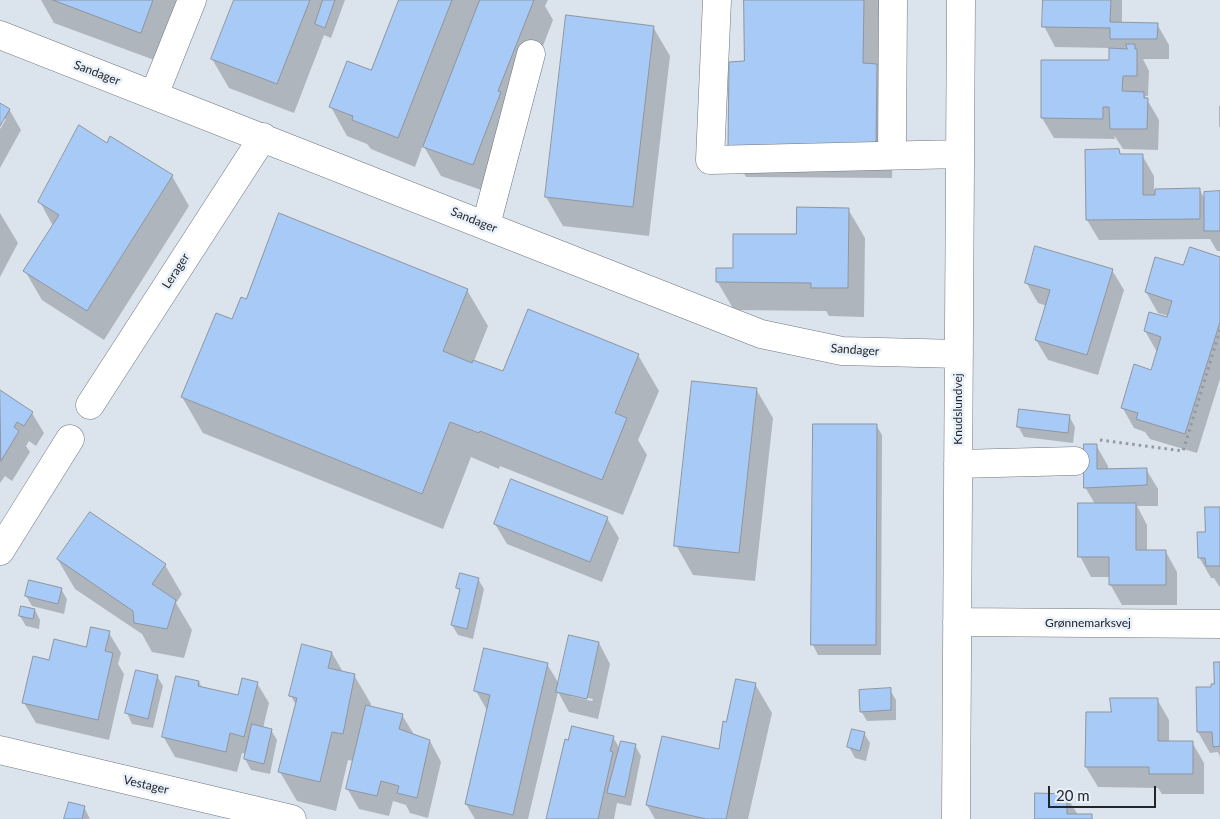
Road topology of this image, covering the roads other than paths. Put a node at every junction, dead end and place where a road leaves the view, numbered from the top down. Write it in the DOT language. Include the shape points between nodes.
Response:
graph roads {
  1 [pos="192,0"];
  2 [pos="717,0"];
  3 [pos="893,0"];
  4 [pos="961,0"];
  5 [pos="0,35"];
  6 [pos="532,54"];
  7 [pos="154,95"];
  8 [pos="263,137"];
  9 [pos="960,154"];
  10 [pos="892,155"];
  11 [pos="486,225"];
  12 [pos="959,354"];
  13 [pos="90,405"];
  14 [pos="70,439"];
  15 [pos="1075,461"];
  16 [pos="958,464"];
  17 [pos="0,551"];
  18 [pos="957,622"];
  19 [pos="1220,624"];
  20 [pos="0,750"];
  21 [pos="292,819"];
  22 [pos="956,819"];
  1 -- 7 [label="street"];
  2 -- 10 [label="street" via="710,160"];
  3 -- 10 [label="street"];
  4 -- 9 [label="street, Knudslundvej"];
  5 -- 7 [label="street, Sandager"];
  6 -- 11 [label="street"];
  7 -- 8 [label="street, Sandager"];
  8 -- 11 [label="street, Sandager"];
  8 -- 13 [label="street, Lerager"];
  9 -- 10 [label="street"];
  9 -- 12 [label="street, Knudslundvej"];
  11 -- 12 [label="street, Sandager" via="761,334 842,351"];
  12 -- 16 [label="street, Knudslundvej"];
  14 -- 17 [label="street"];
  15 -- 16 [label="street"];
  16 -- 18 [label="street, Knudslundvej"];
  18 -- 19 [label="street, Grønnemarksvej"];
  18 -- 22 [label="street, Knudslundvej"];
  20 -- 21 [label="street, Vestager"];
}
